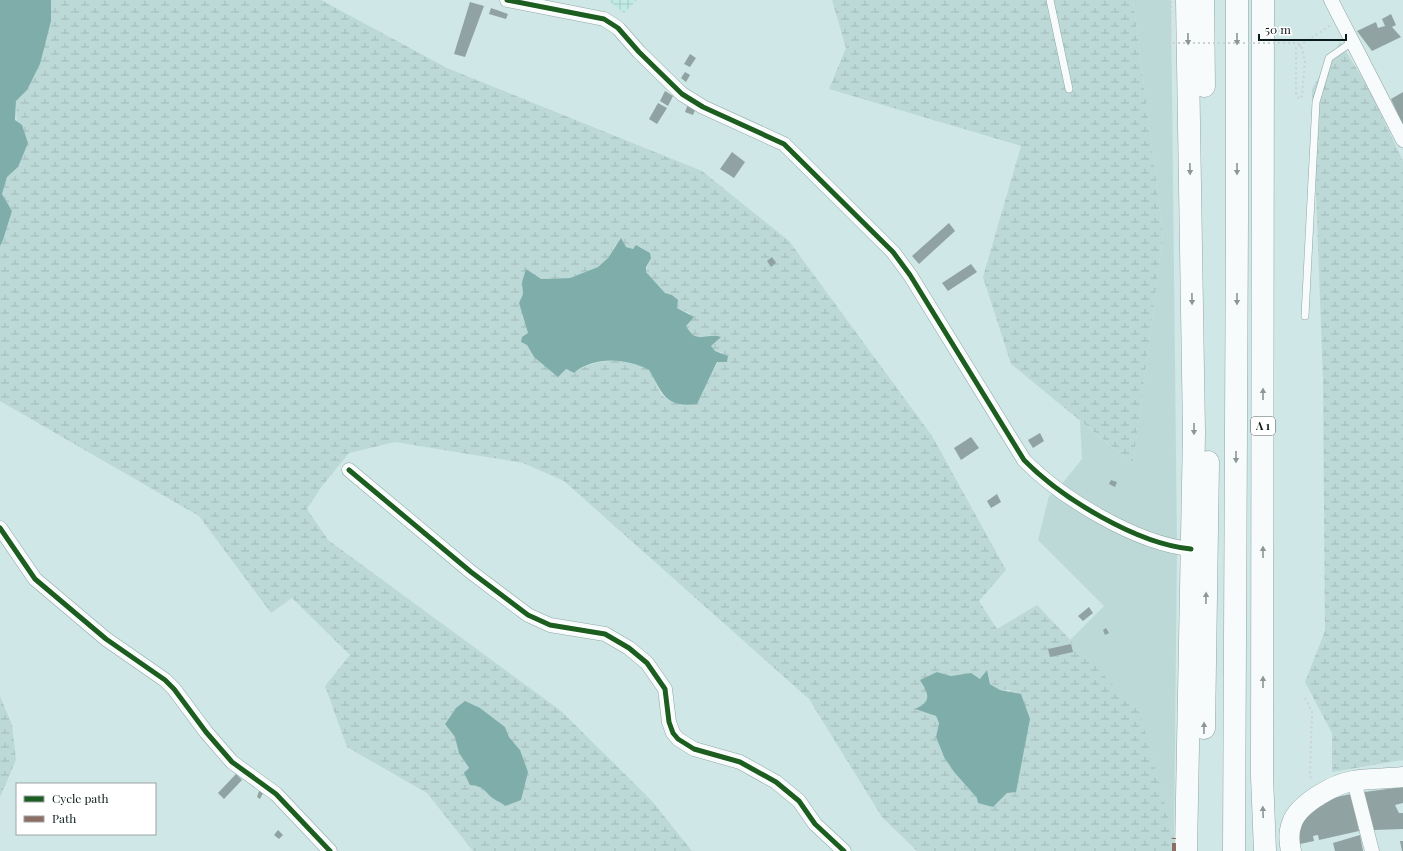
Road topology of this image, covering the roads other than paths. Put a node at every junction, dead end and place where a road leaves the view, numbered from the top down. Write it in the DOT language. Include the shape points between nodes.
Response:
graph roads {
  1 [pos="507,0"];
  2 [pos="1050,0"];
  3 [pos="1179,0"];
  4 [pos="1203,0"];
  5 [pos="1237,0"];
  6 [pos="1263,0"];
  7 [pos="1333,1"];
  8 [pos="1352,42"];
  9 [pos="1069,89"];
  10 [pos="1403,140"];
  11 [pos="1305,316"];
  12 [pos="349,470"];
  13 [pos="0,528"];
  14 [pos="1191,549"];
  15 [pos="1403,778"];
  16 [pos="1354,781"];
  17 [pos="330,851"];
  18 [pos="844,851"];
  19 [pos="1186,851"];
  20 [pos="1201,851"];
  21 [pos="1234,851"];
  22 [pos="1265,851"];
  23 [pos="1291,851"];
  24 [pos="1372,851"];
  1 -- 14 [label="street" via="604,19 618,28 682,94 703,107 784,144 893,252 910,275 1024,460 1040,477 1066,496 1112,523 1160,543"];
  2 -- 9 [label="lane"];
  3 -- 14 [label="highway, one-way" via="1194,433"];
  20 -- 4 [label="highway, one-way" via="1209,437"];
  5 -- 21 [label="highway, A 1, one-way"];
  22 -- 6 [label="highway, A 1, one-way" via="1262,776"];
  7 -- 8 [label="street"];
  8 -- 10 [label="street"];
  8 -- 11 [label="lane" via="1329,58 1316,102"];
  12 -- 18 [label="street" via="471,572 528,615 550,626 605,634 629,648 647,663 665,690 669,722 678,739 694,749 740,762 776,782 799,801 815,824"];
  13 -- 17 [label="street" via="35,579 106,639 165,680 232,762 276,794"];
  14 -- 19 [label="highway"];
  15 -- 16 [label="street"];
  16 -- 23 [label="street" via="1333,787 1297,813 1292,822 1289,842"];
  16 -- 24 [label="street"];
}
